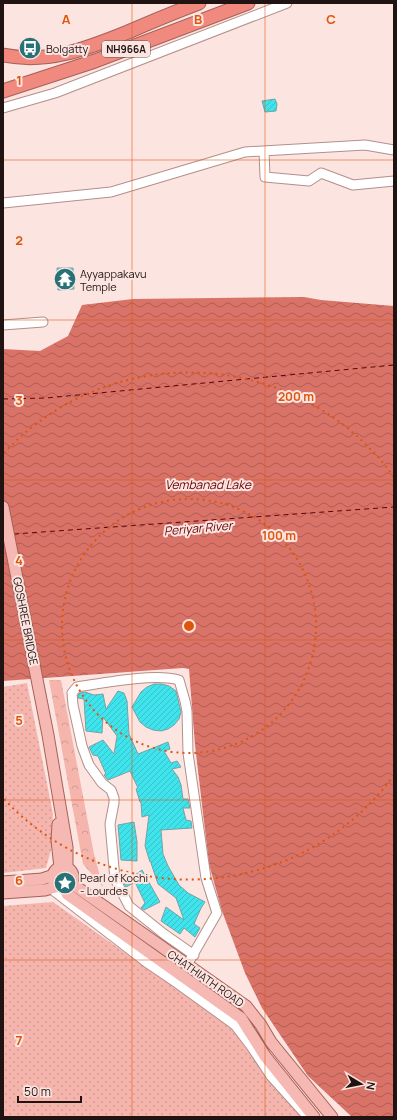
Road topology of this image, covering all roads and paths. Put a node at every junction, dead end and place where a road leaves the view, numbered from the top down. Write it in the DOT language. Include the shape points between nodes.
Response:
graph roads {
  1 [pos="199,3"];
  2 [pos="248,3"];
  3 [pos="287,3"];
  4 [pos="3,55"];
  5 [pos="3,91"];
  6 [pos="3,108"];
  7 [pos="394,150"];
  8 [pos="264,151"];
  9 [pos="394,181"];
  10 [pos="3,203"];
  11 [pos="43,322"];
  12 [pos="3,325"];
  13 [pos="3,507"];
  14 [pos="60,870"];
  15 [pos="3,882"];
  16 [pos="62,888"];
  17 [pos="3,893"];
  18 [pos="194,955"];
  19 [pos="187,966"];
  20 [pos="308,1117"];
  21 [pos="314,1117"];
  22 [pos="332,1117"];
  1 -- 4 [label="highway, NH966A" via="90,47 54,56 31,58"];
  2 -- 5 [label="highway, NH966A" via="95,61"];
  3 -- 6 [label="street" via="55,92"];
  7 -- 8 [label="street" via="365,145"];
  8 -- 9 [label="street" via="265,177 309,181 321,174 354,185"];
  8 -- 10 [label="street" via="245,152 111,192"];
  11 -- 12 [label="street"];
  13 -- 14 [label="main road, GOSHREE BRIDGE" via="59,799 66,847"];
  14 -- 15 [label="main road" via="42,879"];
  14 -- 16 [label="main road" via="54,881"];
  14 -- 16 [label="main road" via="71,870 73,874 73,879"];
  16 -- 17 [label="main road"];
  16 -- 19 [label="main road, CHATHIATH ROAD"];
  16 -- 20 [label="street" via="146,962 235,1025 271,1076"];
  16 -- 21 [label="main road, CHATHIATH ROAD" via="241,1018 265,1056"];
  18 -- 18 [label="street" via="129,906 115,879 110,824 114,798 111,790 102,783 89,765 82,746 73,705 72,693 77,687 168,677 179,680 187,711 188,753 206,878 217,913"];
  18 -- 19 [label="street"];
  19 -- 22 [label="main road, CHATHIATH ROAD" via="246,1006 271,1042"];
}
